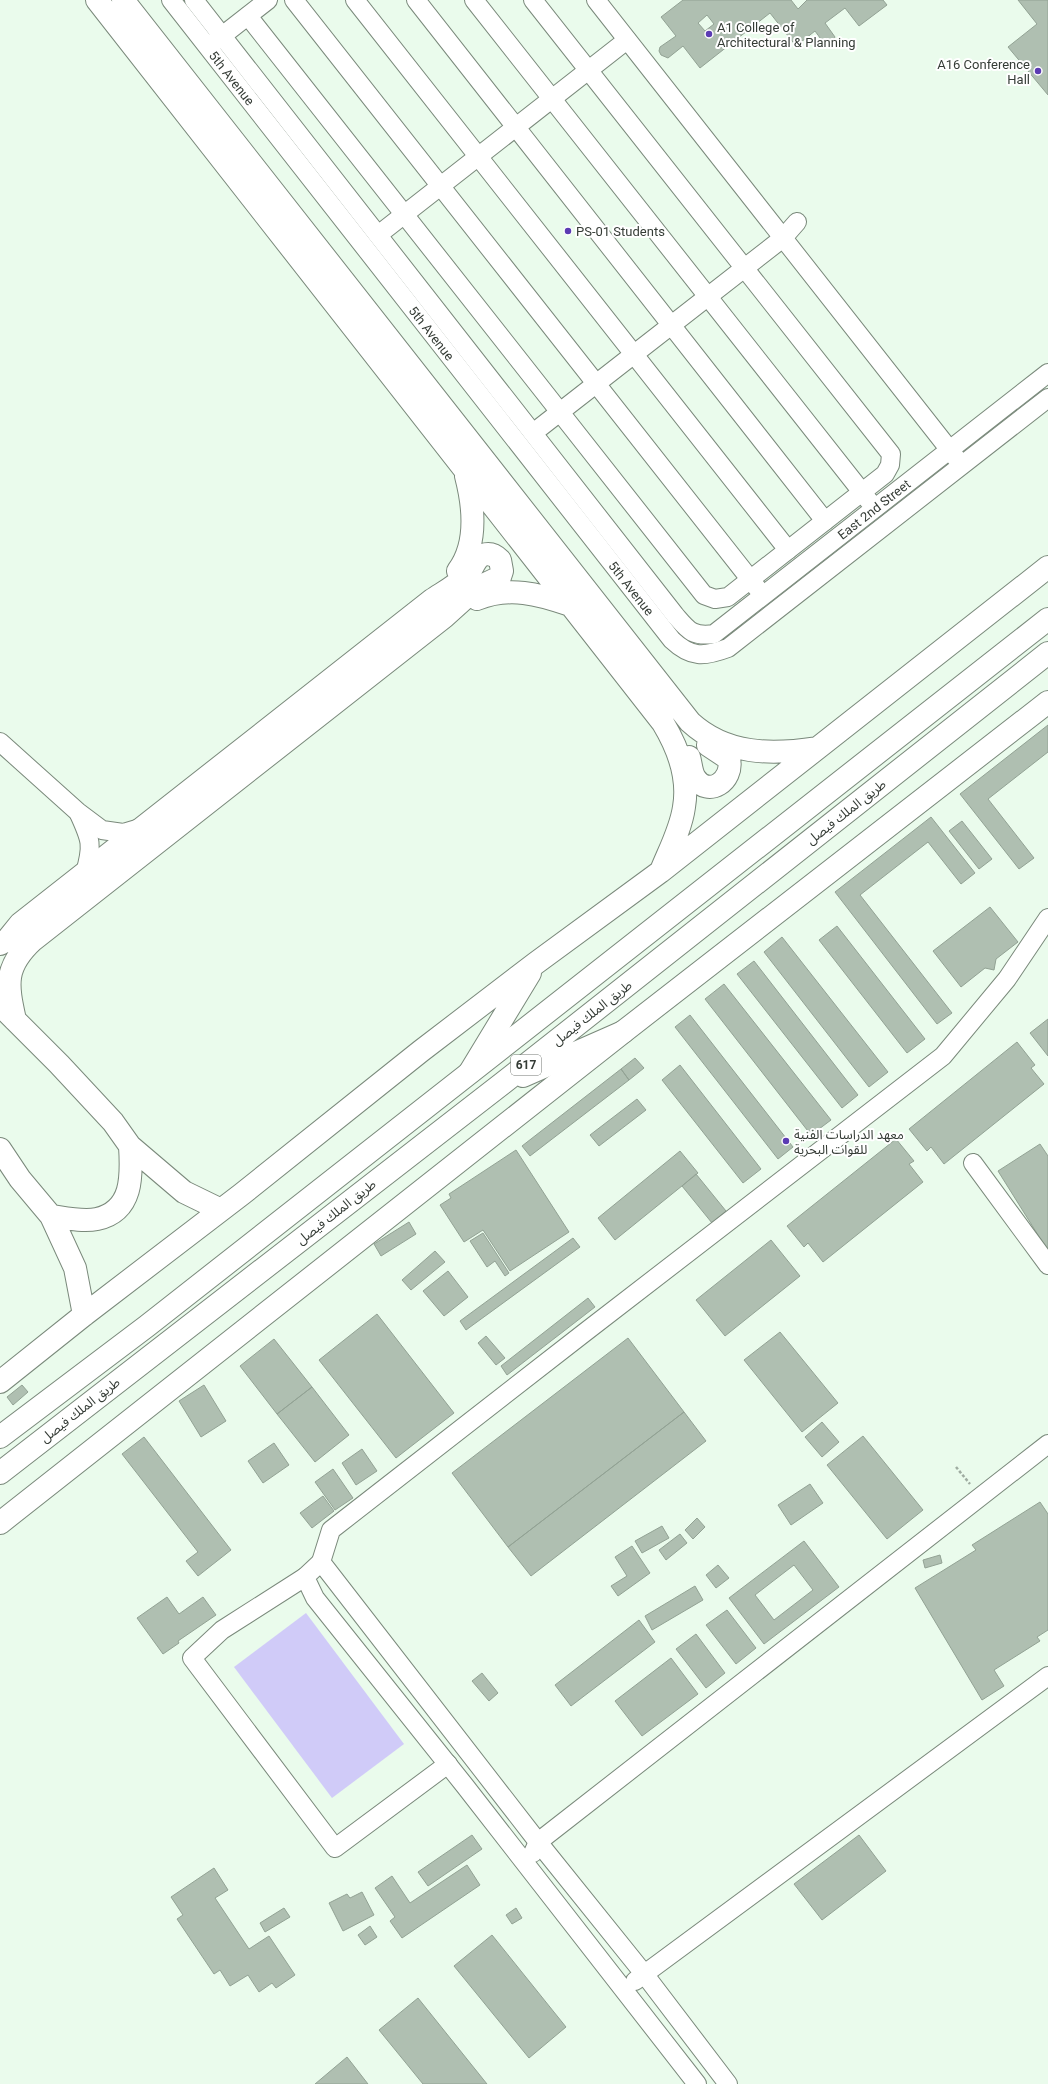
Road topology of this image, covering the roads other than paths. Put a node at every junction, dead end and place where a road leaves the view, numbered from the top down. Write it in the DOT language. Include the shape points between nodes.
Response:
graph roads {
  1 [pos="96,0"];
  2 [pos="123,0"];
  3 [pos="171,0"];
  4 [pos="194,0"];
  5 [pos="268,0"];
  6 [pos="294,0"];
  7 [pos="355,0"];
  8 [pos="416,0"];
  9 [pos="474,0"];
  10 [pos="533,0"];
  11 [pos="596,0"];
  12 [pos="248,16"];
  13 [pos="222,36"];
  14 [pos="627,40"];
  15 [pos="207,47"];
  16 [pos="589,70"];
  17 [pos="552,99"];
  18 [pos="516,127"];
  19 [pos="478,156"];
  20 [pos="441,186"];
  21 [pos="404,214"];
  22 [pos="797,222"];
  23 [pos="378,234"];
  24 [pos="783,238"];
  25 [pos="744,268"];
  26 [pos="708,296"];
  27 [pos="671,325"];
  28 [pos="634,354"];
  29 [pos="1048,373"];
  30 [pos="596,383"];
  31 [pos="1048,398"];
  32 [pos="560,412"];
  33 [pos="533,433"];
  34 [pos="949,450"];
  35 [pos="962,465"];
  36 [pos="465,470"];
  37 [pos="862,492"];
  38 [pos="875,508"];
  39 [pos="825,521"];
  40 [pos="887,524"];
  41 [pos="788,550"];
  42 [pos="1048,567"];
  43 [pos="750,579"];
  44 [pos="763,595"];
  45 [pos="570,605"];
  46 [pos="438,609"];
  47 [pos="775,611"];
  48 [pos="1048,619"];
  49 [pos="696,634"];
  50 [pos="1048,653"];
  51 [pos="700,655"];
  52 [pos="1048,702"];
  53 [pos="671,716"];
  54 [pos="0,742"];
  55 [pos="820,747"];
  56 [pos="78,812"];
  57 [pos="144,827"];
  58 [pos="660,872"];
  59 [pos="85,873"];
  60 [pos="1048,918"];
  61 [pos="20,924"];
  62 [pos="0,933"];
  63 [pos="0,944"];
  64 [pos="536,963"];
  65 [pos="8,1013"];
  66 [pos="623,1032"];
  67 [pos="469,1074"];
  68 [pos="503,1084"];
  69 [pos="130,1146"];
  70 [pos="0,1149"];
  71 [pos="974,1163"];
  72 [pos="222,1210"];
  73 [pos="51,1216"];
  74 [pos="1048,1265"];
  75 [pos="84,1315"];
  76 [pos="0,1382"];
  77 [pos="0,1437"];
  78 [pos="1048,1444"];
  79 [pos="0,1473"];
  80 [pos="0,1523"];
  81 [pos="321,1562"];
  82 [pos="305,1577"];
  83 [pos="1048,1676"];
  84 [pos="448,1764"];
  85 [pos="538,1842"];
  86 [pos="528,1866"];
  87 [pos="645,1975"];
  88 [pos="623,1989"];
  89 [pos="697,2084"];
  90 [pos="728,2084"];
  1 -- 36 [label="main road"];
  2 -- 53 [label="main road"];
  3 -- 15 [label="street, 5th Avenue"];
  4 -- 13 [label="street, 5th Avenue"];
  5 -- 12 [label="street"];
  6 -- 20 [label="street"];
  7 -- 19 [label="street"];
  8 -- 18 [label="street"];
  9 -- 17 [label="street"];
  10 -- 16 [label="street"];
  11 -- 14 [label="street"];
  12 -- 13 [label="street"];
  12 -- 21 [label="street"];
  13 -- 15 [label="street"];
  13 -- 23 [label="street, 5th Avenue"];
  14 -- 16 [label="street"];
  14 -- 24 [label="street"];
  15 -- 51 [label="street, 5th Avenue" via="672,640 681,649"];
  16 -- 17 [label="street"];
  16 -- 25 [label="street"];
  17 -- 18 [label="street"];
  17 -- 26 [label="street"];
  18 -- 19 [label="street"];
  18 -- 27 [label="street"];
  19 -- 20 [label="street"];
  19 -- 28 [label="street"];
  20 -- 21 [label="street"];
  20 -- 30 [label="street"];
  21 -- 23 [label="street"];
  21 -- 32 [label="street"];
  22 -- 24 [label="street"];
  23 -- 33 [label="street, 5th Avenue"];
  24 -- 25 [label="street"];
  24 -- 34 [label="street"];
  25 -- 26 [label="street"];
  25 -- 37 [label="street" via="891,454 885,474"];
  26 -- 27 [label="street"];
  26 -- 37 [label="street"];
  27 -- 28 [label="street"];
  27 -- 39 [label="street"];
  28 -- 30 [label="street"];
  28 -- 41 [label="street"];
  29 -- 34 [label="street, East 2nd Street"];
  30 -- 32 [label="street"];
  30 -- 43 [label="street"];
  31 -- 35 [label="street, East 2nd Street"];
  32 -- 33 [label="street"];
  32 -- 43 [label="street" via="704,595 715,599 728,597"];
  33 -- 49 [label="street, 5th Avenue" via="675,615 688,630"];
  34 -- 35 [label="street"];
  34 -- 38 [label="street, East 2nd Street"];
  35 -- 40 [label="street, East 2nd Street"];
  36 -- 45 [label="main road"];
  36 -- 46 [label="main road" via="473,507 470,546 465,562"];
  37 -- 38 [label="street"];
  37 -- 39 [label="street"];
  38 -- 40 [label="street"];
  38 -- 44 [label="street, East 2nd Street"];
  39 -- 41 [label="street"];
  40 -- 47 [label="street, East 2nd Street"];
  41 -- 43 [label="street"];
  42 -- 55 [label="main road"];
  43 -- 44 [label="street"];
  44 -- 47 [label="street"];
  44 -- 49 [label="street, East 2nd Street" via="714,634"];
  45 -- 46 [label="main road" via="536,595 502,592"];
  45 -- 53 [label="main road"];
  46 -- 57 [label="main road"];
  46 -- 65 [label="main road" via="18,954 9,987"];
  47 -- 51 [label="street, East 2nd Street" via="728,648"];
  48 -- 67 [label="main road, طريق الملك فيصل / 617"];
  50 -- 68 [label="main road, طريق الملك فيصل / 617"];
  52 -- 66 [label="main road"];
  53 -- 55 [label="main road" via="690,722 703,732 737,749 760,753"];
  53 -- 58 [label="main road" via="685,792 684,807"];
  54 -- 56 [label="street"];
  55 -- 58 [label="main road"];
  56 -- 57 [label="street" via="102,830 122,833"];
  56 -- 59 [label="street" via="90,837 91,850"];
  57 -- 59 [label="main road"];
  58 -- 64 [label="main road"];
  59 -- 61 [label="main road"];
  60 -- 81 [label="street" via="1007,979 944,1056 331,1530"];
  61 -- 62 [label="street"];
  61 -- 63 [label="main road" via="7,940"];
  64 -- 67 [label="main road"];
  64 -- 72 [label="main road"];
  65 -- 69 [label="main road" via="113,1122"];
  66 -- 68 [label="main road"];
  66 -- 80 [label="main road"];
  67 -- 77 [label="main road, طريق الملك فيصل / 617"];
  68 -- 79 [label="main road, طريق الملك فيصل / 617"];
  69 -- 72 [label="main road" via="184,1192"];
  69 -- 73 [label="main road" via="132,1170 129,1191 120,1206 97,1219"];
  70 -- 73 [label="main road" via="20,1179"];
  71 -- 74 [label="street"];
  72 -- 75 [label="main road"];
  73 -- 75 [label="main road" via="76,1268"];
  75 -- 76 [label="main road"];
  78 -- 85 [label="street"];
  81 -- 82 [label="street"];
  81 -- 85 [label="street"];
  82 -- 84 [label="street" via="315,1598"];
  82 -- 84 [label="street" via="222,1630 192,1658 335,1848"];
  83 -- 87 [label="street"];
  84 -- 86 [label="street"];
  85 -- 86 [label="street"];
  85 -- 87 [label="street"];
  86 -- 88 [label="street"];
  87 -- 88 [label="street"];
  87 -- 90 [label="street"];
  88 -- 89 [label="street"];
}
